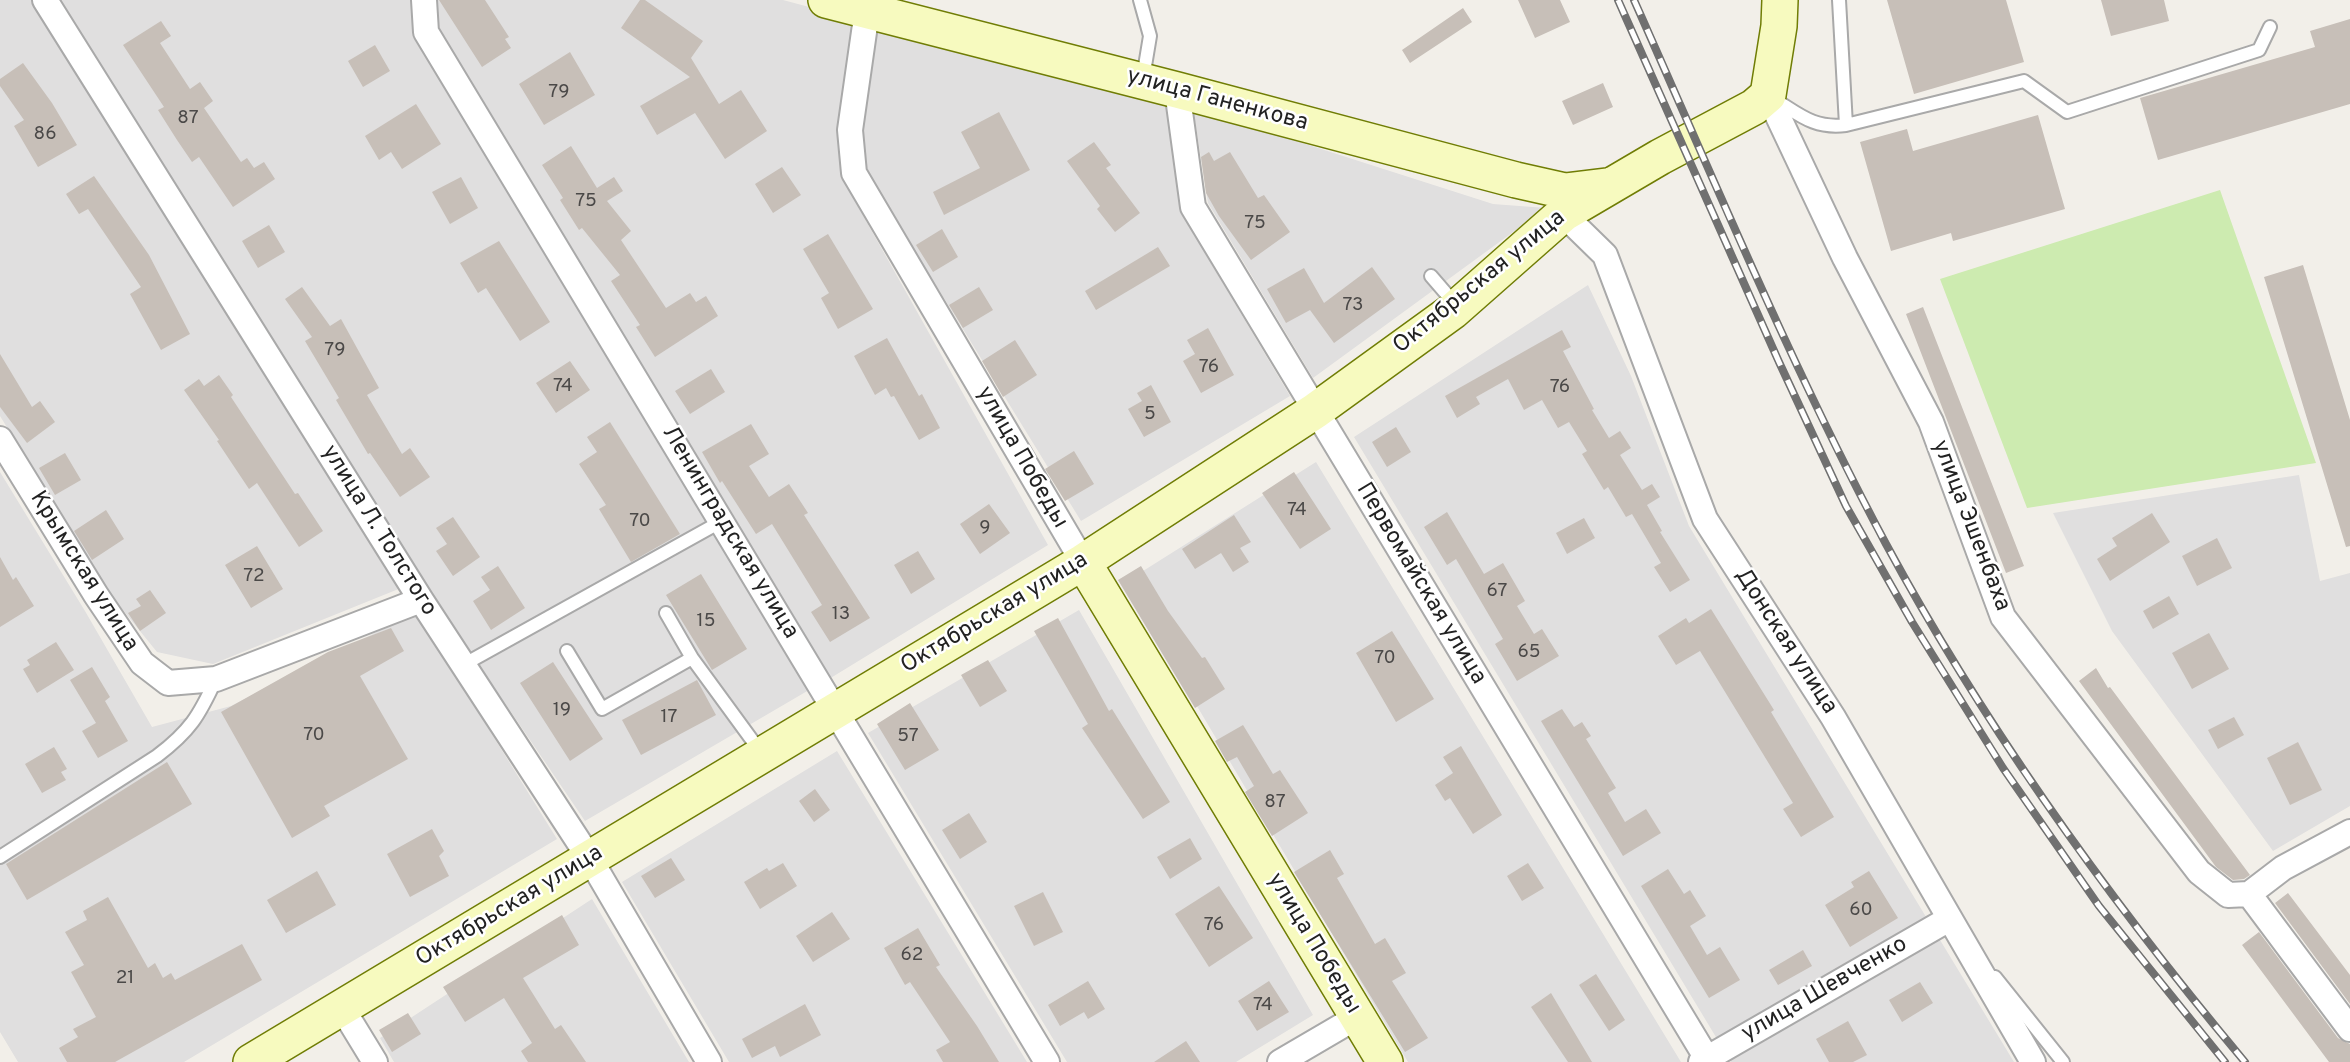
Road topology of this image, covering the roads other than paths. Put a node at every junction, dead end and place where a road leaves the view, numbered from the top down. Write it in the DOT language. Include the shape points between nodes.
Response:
graph roads {
  1 [pos="45,0"];
  2 [pos="424,0"];
  3 [pos="826,0"];
  4 [pos="1140,0"];
  5 [pos="1780,0"];
  6 [pos="1839,0"];
  7 [pos="867,11"];
  8 [pos="2270,27"];
  9 [pos="1142,81"];
  10 [pos="1177,90"];
  11 [pos="1768,95"];
  12 [pos="1846,125"];
  13 [pos="1609,186"];
  14 [pos="1563,214"];
  15 [pos="1431,276"];
  16 [pos="1457,307"];
  17 [pos="1315,411"];
  18 [pos="0,439"];
  19 [pos="722,521"];
  20 [pos="1083,562"];
  21 [pos="421,600"];
  22 [pos="666,613"];
  23 [pos="567,651"];
  24 [pos="692,658"];
  25 [pos="463,664"];
  26 [pos="216,678"];
  27 [pos="836,710"];
  28 [pos="762,754"];
  29 [pos="2350,832"];
  30 [pos="0,857"];
  31 [pos="590,859"];
  32 [pos="2249,894"];
  33 [pos="1949,919"];
  34 [pos="342,1008"];
  35 [pos="1357,1017"];
  36 [pos="2350,1029"];
  37 [pos="1706,1061"];
  38 [pos="251,1062"];
  39 [pos="375,1062"];
  40 [pos="709,1062"];
  41 [pos="1047,1062"];
  42 [pos="1280,1062"];
  43 [pos="1385,1062"];
  44 [pos="2033,1062"];
  45 [pos="2063,1062"];
  1 -- 21 [label="street, улица Л. Толстого"];
  2 -- 19 [label="street, Ленинградская улица" via="426,32"];
  3 -- 7 [label="main road, улица Ганенкова"];
  4 -- 9 [label="lane" via="1150,36"];
  5 -- 11 [label="main road"];
  6 -- 12 [label="lane"];
  7 -- 9 [label="main road, улица Ганенкова"];
  7 -- 20 [label="street, улица Победы" via="850,130 854,173"];
  8 -- 12 [label="lane" via="2259,50 2067,112 2024,81"];
  9 -- 10 [label="main road, улица Ганенкова"];
  10 -- 13 [label="main road, улица Ганенкова" via="1565,191"];
  10 -- 17 [label="street, Первомайская улица" via="1193,207"];
  11 -- 12 [label="lane" via="1828,127"];
  11 -- 13 [label="main road, Октябрьская улица" via="1755,107"];
  11 -- 32 [label="street, улица Эшенбаха" via="1845,258 1931,422 2003,617 2199,872 2228,895"];
  13 -- 14 [label="main road, Октябрьская улица"];
  14 -- 16 [label="main road, Октябрьская улица"];
  14 -- 33 [label="street, Донская улица" via="1605,255 1705,519 1833,717"];
  15 -- 16 [label="lane"];
  16 -- 17 [label="main road, Октябрьская улица"];
  17 -- 20 [label="main road, Октябрьская улица"];
  17 -- 37 [label="street, Первомайская улица"];
  18 -- 26 [label="street, Крымская улица" via="142,663 168,683"];
  19 -- 25 [label="lane"];
  19 -- 27 [label="street, Ленинградская улица"];
  20 -- 27 [label="main road, Октябрьская улица"];
  20 -- 35 [label="main road, улица Победы"];
  21 -- 25 [label="street, улица Л. Толстого"];
  21 -- 26 [label="street, Крымская улица"];
  22 -- 24 [label="lane"];
  23 -- 24 [label="lane" via="602,709"];
  24 -- 28 [label="lane"];
  25 -- 31 [label="street, улица Л. Толстого"];
  26 -- 30 [label="lane" via="199,716 175,742"];
  27 -- 28 [label="main road, Октябрьская улица"];
  27 -- 41 [label="street, Ленинградская улица"];
  28 -- 31 [label="main road, Октябрьская улица"];
  29 -- 32 [label="street" via="2283,868"];
  31 -- 34 [label="main road, Октябрьская улица"];
  31 -- 40 [label="street, улица Л. Толстого"];
  32 -- 36 [label="street"];
  33 -- 37 [label="street, улица Шевченко"];
  33 -- 44 [label="street, Донская улица"];
  33 -- 45 [label="lane"];
  34 -- 38 [label="main road, Октябрьская улица"];
  34 -- 39 [label="street"];
  35 -- 42 [label="street"];
  35 -- 43 [label="main road, улица Победы"];
}
